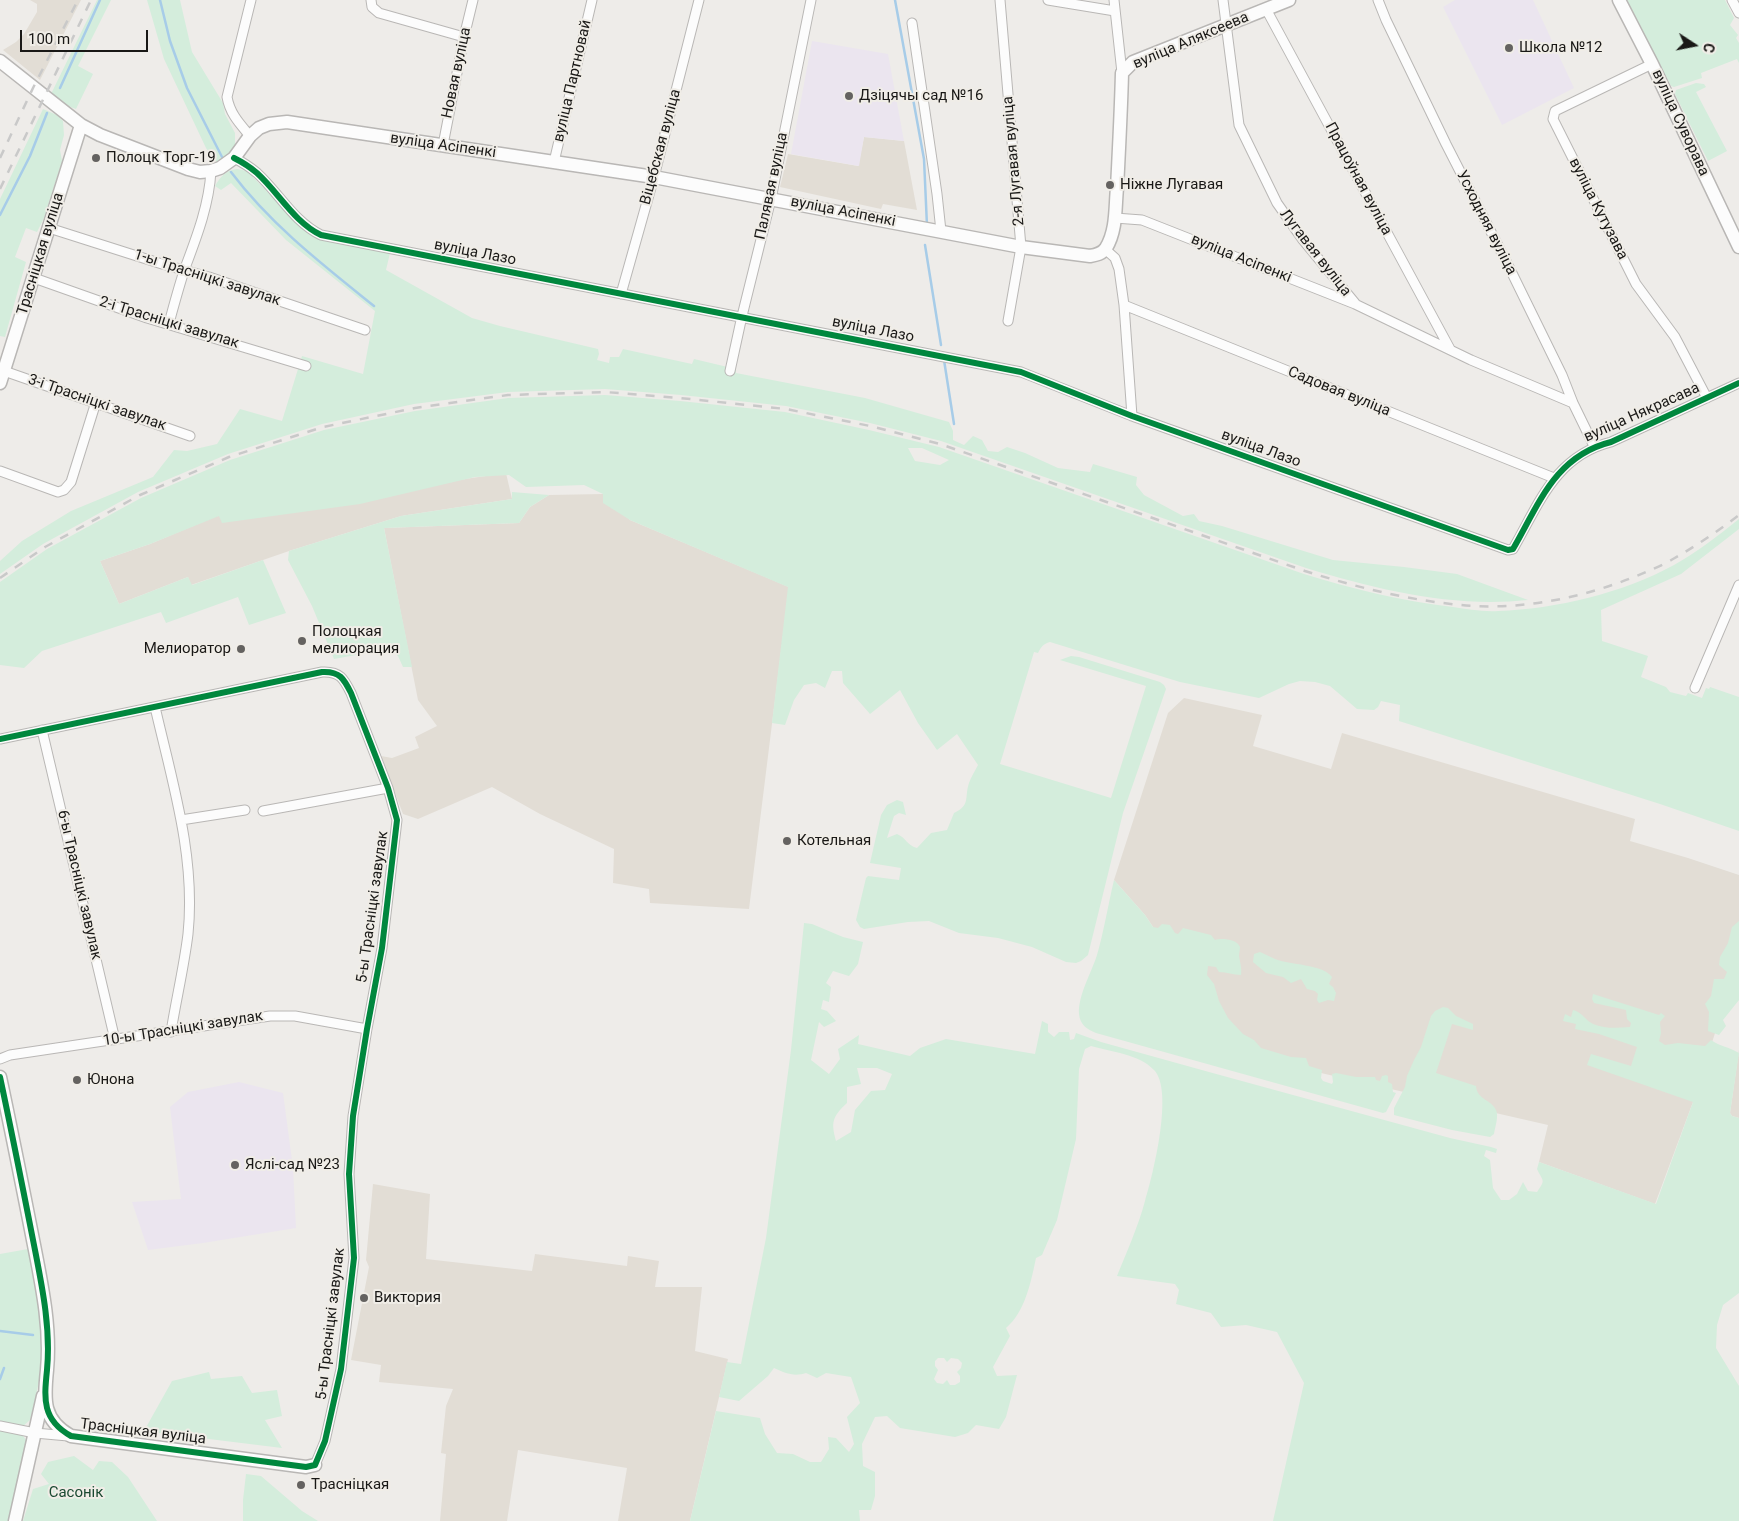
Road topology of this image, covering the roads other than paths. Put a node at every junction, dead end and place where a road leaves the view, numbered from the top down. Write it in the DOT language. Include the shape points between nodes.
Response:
graph roads {
  1 [pos="251,0"];
  2 [pos="371,0"];
  3 [pos="473,0"];
  4 [pos="592,0"];
  5 [pos="699,0"];
  6 [pos="811,0"];
  7 [pos="1000,0"];
  8 [pos="1048,0"];
  9 [pos="1114,0"];
  10 [pos="1223,0"];
  11 [pos="1289,0"];
  12 [pos="1378,0"];
  13 [pos="1619,0"];
  14 [pos="1732,0"];
  15 [pos="1266,9"];
  16 [pos="1115,12"];
  17 [pos="1739,13"];
  18 [pos="912,23"];
  19 [pos="1226,24"];
  20 [pos="464,37"];
  21 [pos="0,61"];
  22 [pos="1652,64"];
  23 [pos="1122,73"];
  24 [pos="81,125"];
  25 [pos="250,136"];
  26 [pos="443,146"];
  27 [pos="234,158"];
  28 [pos="554,162"];
  29 [pos="211,171"];
  30 [pos="654,176"];
  31 [pos="771,199"];
  32 [pos="1115,218"];
  33 [pos="49,228"];
  34 [pos="941,231"];
  35 [pos="1021,247"];
  36 [pos="1739,247"];
  37 [pos="1106,249"];
  38 [pos="184,270"];
  39 [pos="34,278"];
  40 [pos="621,294"];
  41 [pos="1355,304"];
  42 [pos="1124,305"];
  43 [pos="742,316"];
  44 [pos="1008,320"];
  45 [pos="169,323"];
  46 [pos="365,330"];
  47 [pos="1450,349"];
  48 [pos="306,366"];
  49 [pos="730,371"];
  50 [pos="2,377"];
  51 [pos="1739,382"];
  52 [pos="1707,398"];
  53 [pos="96,402"];
  54 [pos="1573,403"];
  55 [pos="1132,416"];
  56 [pos="190,436"];
  57 [pos="1594,446"];
  58 [pos="0,471"];
  59 [pos="1554,478"];
  60 [pos="1513,549"];
  61 [pos="1739,584"];
  62 [pos="1695,688"];
  63 [pos="154,707"];
  64 [pos="42,730"];
  65 [pos="0,739"];
  66 [pos="388,788"];
  67 [pos="245,810"];
  68 [pos="263,811"];
  69 [pos="181,820"];
  70 [pos="367,1029"];
  71 [pos="171,1032"];
  72 [pos="115,1040"];
  73 [pos="0,1059"];
  74 [pos="0,1077"];
  75 [pos="44,1389"];
  76 [pos="0,1426"];
  77 [pos="35,1433"];
  78 [pos="71,1436"];
  79 [pos="315,1465"];
  80 [pos="15,1521"];
  1 -- 25 [label="street" via="227,98 228,107"];
  2 -- 20 [label="street" via="372,8 379,13"];
  3 -- 20 [label="street, Новая вуліца"];
  4 -- 28 [label="street, вуліца Партновай"];
  5 -- 30 [label="street, Віцебская вуліца"];
  6 -- 31 [label="street, Палявая вуліца"];
  7 -- 35 [label="street, 2-я Лугавая вуліца"];
  8 -- 16 [label="street"];
  9 -- 16 [label="street"];
  10 -- 19 [label="street, Лугавая вуліца"];
  11 -- 15 [label="street, вуліца Аляксеева"];
  12 -- 54 [label="street, Усходняя вуліца" via="1446,144 1558,366"];
  13 -- 22 [label="street, вуліца Суворава"];
  14 -- 17 [label="street"];
  15 -- 19 [label="street, вуліца Аляксеева"];
  15 -- 47 [label="street, Працоўная вуліца"];
  16 -- 23 [label="street"];
  18 -- 34 [label="street"];
  19 -- 23 [label="street, вуліца Аляксеева" via="1133,62"];
  19 -- 41 [label="street, Лугавая вуліца" via="1239,126 1277,203"];
  20 -- 26 [label="street, Новая вуліца"];
  21 -- 24 [label="street"];
  22 -- 36 [label="street, вуліца Суворава"];
  22 -- 52 [label="street, вуліца Кутузава" via="1555,111 1553,118 1636,284 1675,338"];
  23 -- 32 [label="street"];
  24 -- 29 [label="street" via="175,165 200,172"];
  24 -- 33 [label="street, Трасніцкая вуліца"];
  25 -- 26 [label="street, вуліца Асіпенкі" via="269,124 287,122"];
  25 -- 27 [label="street, вуліца Асіпенкі"];
  26 -- 28 [label="street, вуліца Асіпенкі"];
  27 -- 29 [label="street, вуліца Асіпенкі"];
  27 -- 40 [label="street, вуліца Лазо" via="257,173 289,210 321,235"];
  28 -- 30 [label="street, вуліца Асіпенкі"];
  29 -- 38 [label="street" via="201,226"];
  30 -- 31 [label="street, вуліца Асіпенкі"];
  30 -- 40 [label="street, Віцебская вуліца"];
  31 -- 34 [label="street, вуліца Асіпенкі"];
  31 -- 43 [label="street, Палявая вуліца"];
  32 -- 37 [label="street"];
  32 -- 41 [label="street, вуліца Асіпенкі" via="1142,220"];
  33 -- 38 [label="street, 1-ы Трасніцкі завулак"];
  33 -- 39 [label="street, Трасніцкая вуліца"];
  34 -- 35 [label="street, вуліца Асіпенкі"];
  35 -- 37 [label="street, вуліца Асіпенкі" via="1090,256"];
  35 -- 44 [label="street, 2-я Лугавая вуліца"];
  37 -- 42 [label="street" via="1118,269"];
  38 -- 45 [label="street"];
  38 -- 46 [label="street, 1-ы Трасніцкі завулак"];
  39 -- 45 [label="street, 2-і Трасніцкі завулак"];
  39 -- 50 [label="street, Трасніцкая вуліца"];
  40 -- 43 [label="street, вуліца Лазо"];
  41 -- 47 [label="street, вуліца Асіпенкі"];
  42 -- 55 [label="street"];
  42 -- 59 [label="street, Садовая вуліца"];
  43 -- 49 [label="street, Палявая вуліца"];
  43 -- 55 [label="street, вуліца Лазо" via="1021,372"];
  45 -- 48 [label="street, 2-і Трасніцкі завулак"];
  47 -- 54 [label="street, вуліца Асіпенкі"];
  50 -- 53 [label="street, 3-і Трасніцкі завулак"];
  51 -- 52 [label="street, вуліца Някрасава"];
  52 -- 57 [label="street, вуліца Някрасава" via="1611,442"];
  53 -- 56 [label="street, 3-і Трасніцкі завулак"];
  53 -- 58 [label="street" via="71,482 64,490 58,492"];
  54 -- 57 [label="street, Усходняя вуліца"];
  55 -- 60 [label="street, вуліца Лазо" via="1508,550"];
  57 -- 59 [label="street, вуліца Някрасава"];
  59 -- 60 [label="street, вуліца Някрасава"];
  61 -- 62 [label="street"];
  63 -- 64 [label="street, 5-ы Трасніцкі завулак"];
  63 -- 66 [label="street, 5-ы Трасніцкі завулак" via="332,671 344,679"];
  63 -- 69 [label="street"];
  64 -- 65 [label="street, 5-ы Трасніцкі завулак"];
  64 -- 72 [label="street, 6-ы Трасніцкі завулак"];
  66 -- 68 [label="street"];
  66 -- 70 [label="street, 5-ы Трасніцкі завулак" via="397,820 382,948"];
  67 -- 69 [label="street"];
  69 -- 71 [label="street" via="189,882 188,933"];
  70 -- 71 [label="street, 10-ы Трасніцкі завулак" via="295,1016 270,1016"];
  70 -- 79 [label="street, 5-ы Трасніцкі завулак" via="353,1116 349,1174 354,1258 351,1286 334,1404"];
  71 -- 72 [label="street, 10-ы Трасніцкі завулак"];
  72 -- 73 [label="street, 10-ы Трасніцкі завулак"];
  74 -- 75 [label="street, Трасніцкая вуліца" via="47,1325"];
  75 -- 77 [label="street"];
  75 -- 78 [label="street, Трасніцкая вуліца" via="54,1424"];
  76 -- 77 [label="street"];
  77 -- 78 [label="street"];
  77 -- 80 [label="street"];
  78 -- 79 [label="street, Трасніцкая вуліца" via="306,1467"];
}
